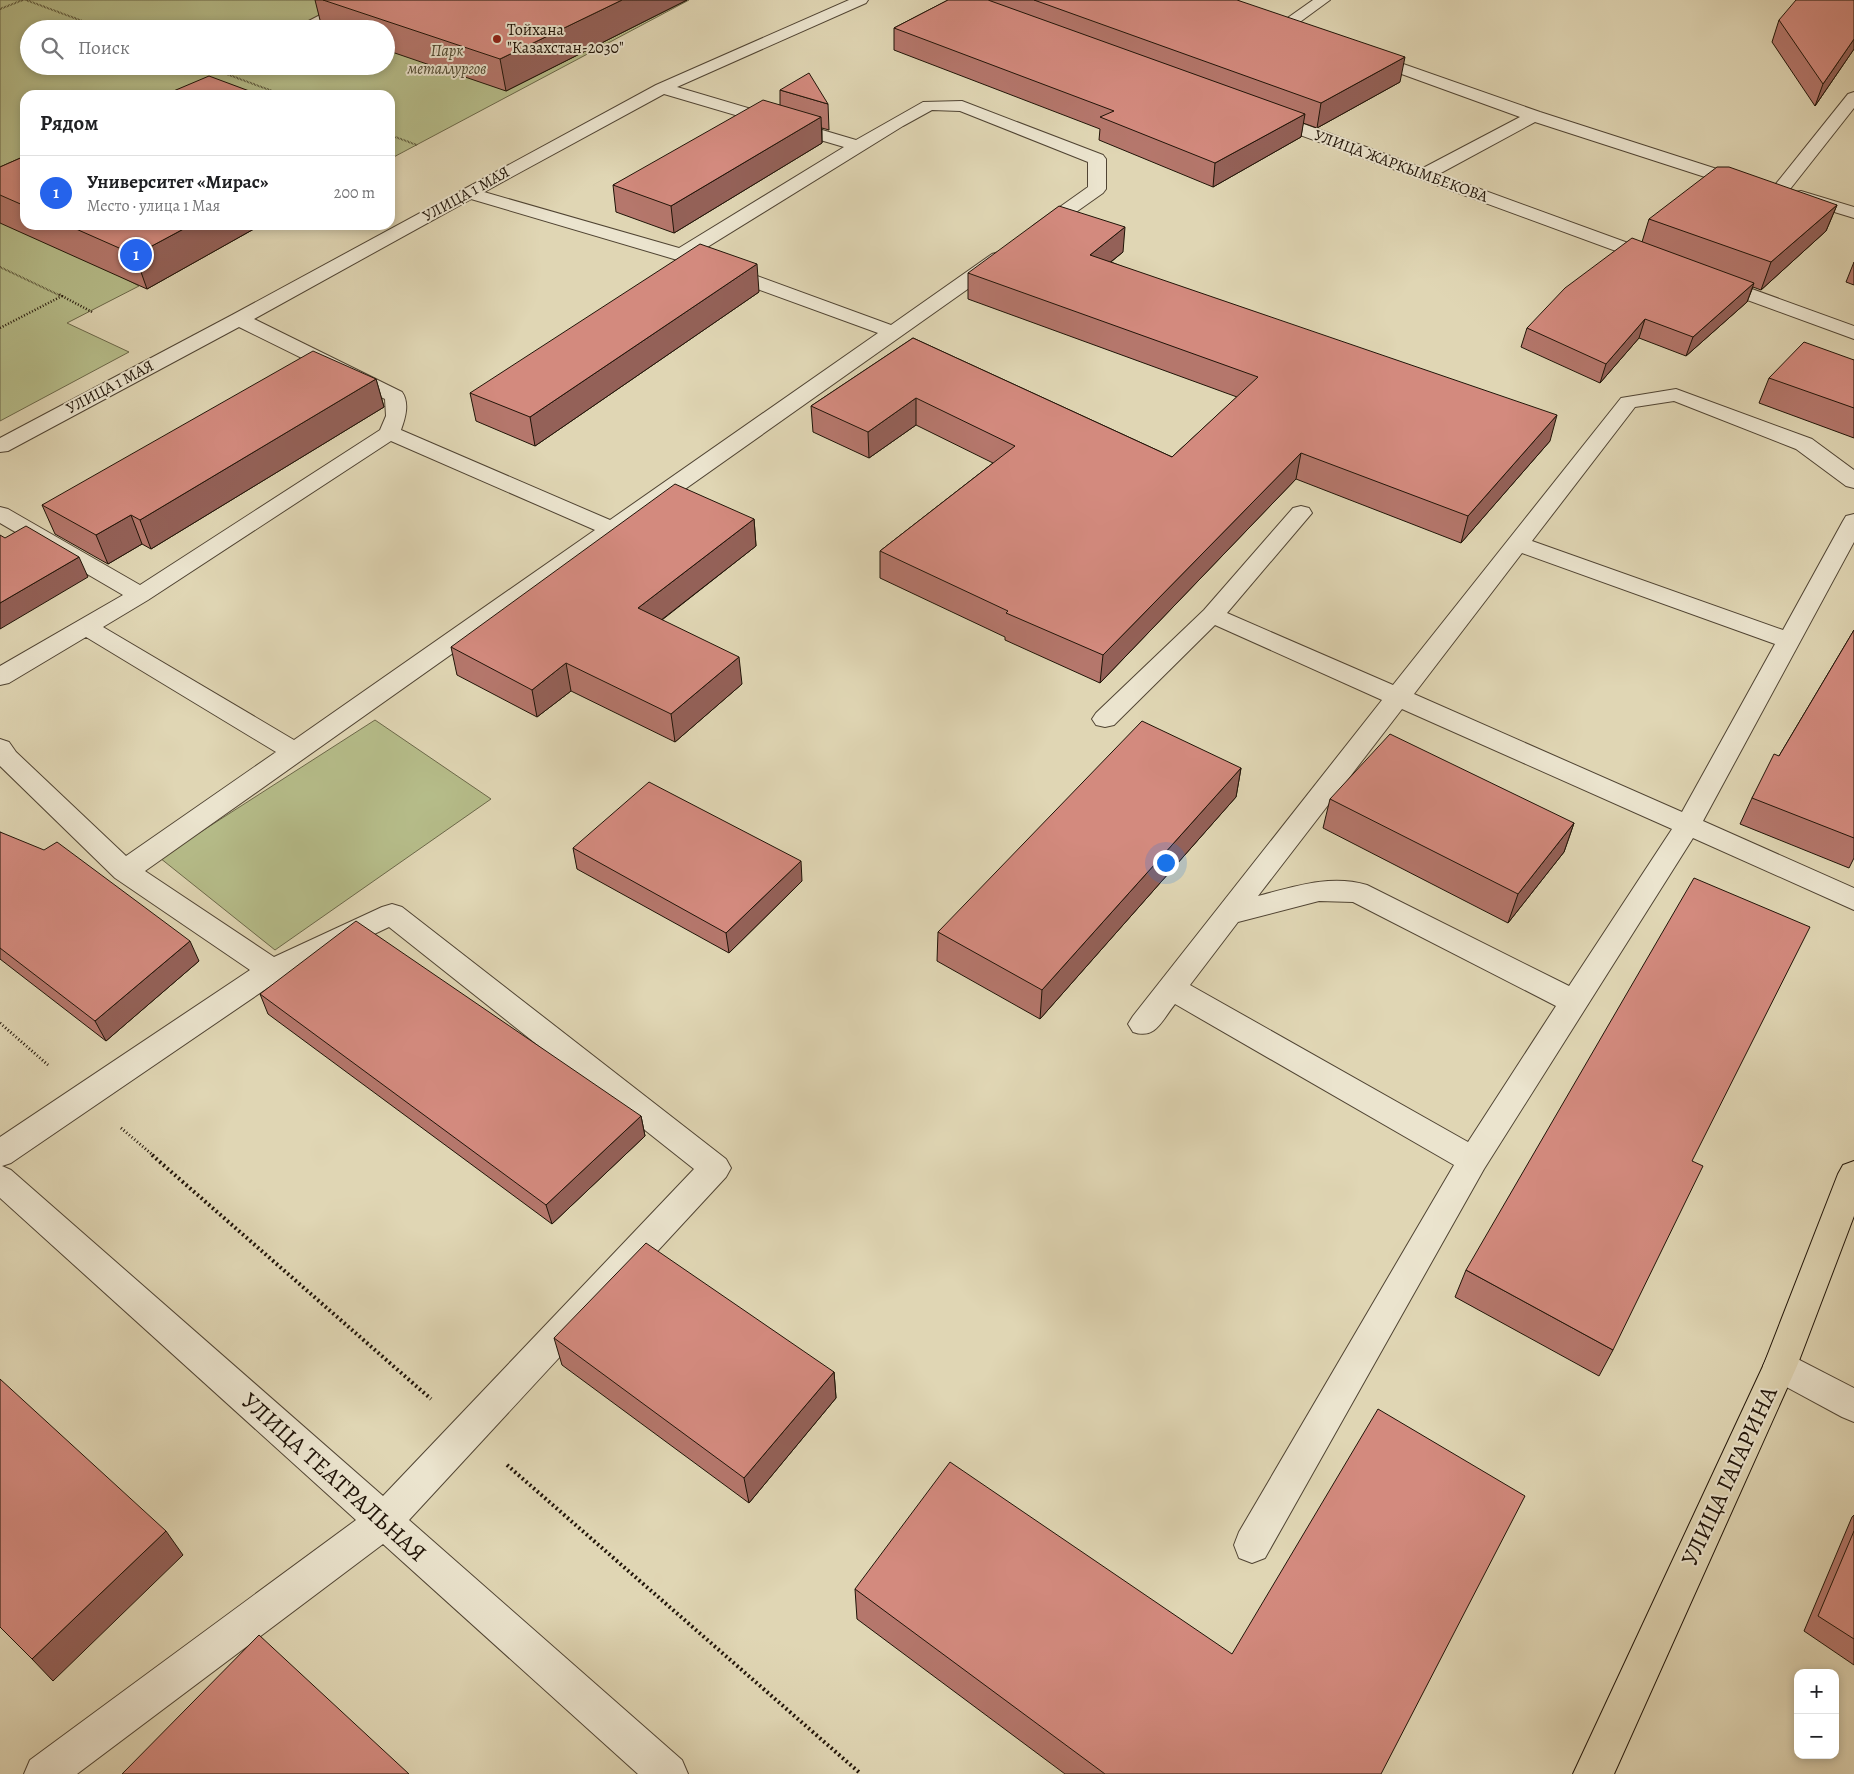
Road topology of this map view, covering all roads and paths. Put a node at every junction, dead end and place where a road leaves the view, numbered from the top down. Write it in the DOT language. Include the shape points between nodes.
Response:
graph roads {
  1 [pos="25,0"];
  2 [pos="360,0"];
  3 [pos="861,0"];
  4 [pos="1322,0"];
  5 [pos="0,8"];
  6 [pos="79,20"];
  7 [pos="321,20"];
  8 [pos="1265,21"];
  9 [pos="1284,27"];
  10 [pos="1302,34"];
  11 [pos="1358,53"];
  12 [pos="229,75"];
  13 [pos="662,88"];
  14 [pos="270,90"];
  15 [pos="1854,97"];
  16 [pos="1256,113"];
  17 [pos="1534,116"];
  18 [pos="395,137"];
  19 [pos="417,145"];
  20 [pos="858,146"];
  21 [pos="1425,174"];
  22 [pos="1781,189"];
  23 [pos="468,193"];
  24 [pos="1854,213"];
  25 [pos="681,254"];
  26 [pos="1667,264"];
  27 [pos="0,267"];
  28 [pos="1705,278"];
  29 [pos="62,296"];
  30 [pos="92,312"];
  31 [pos="239,319"];
  32 [pos="0,328"];
  33 [pos="893,332"];
  34 [pos="1854,333"];
  35 [pos="389,433"];
  36 [pos="0,446"];
  37 [pos="1854,481"];
  38 [pos="1301,513"];
  39 [pos="0,514"];
  40 [pos="1854,522"];
  41 [pos="612,529"];
  42 [pos="1518,544"];
  43 [pos="140,595"];
  44 [pos="1212,616"];
  45 [pos="86,627"];
  46 [pos="1790,641"];
  47 [pos="0,677"];
  48 [pos="1398,697"];
  49 [pos="1105,719"];
  50 [pos="0,748"];
  51 [pos="295,752"];
  52 [pos="1688,825"];
  53 [pos="125,871"];
  54 [pos="1854,900"];
  55 [pos="1229,914"];
  56 [pos="272,970"];
  57 [pos="1171,988"];
  58 [pos="1574,1002"];
  59 [pos="1144,1024"];
  60 [pos="0,1154"];
  61 [pos="1473,1160"];
  62 [pos="1854,1174"];
  63 [pos="0,1179"];
  64 [pos="1780,1366"];
  65 [pos="1854,1406"];
  66 [pos="384,1521"];
  67 [pos="1252,1545"];
  68 [pos="44,1774"];
  69 [pos="668,1774"];
  70 [pos="1593,1774"];
  1 -- 5 [label="path"];
  1 -- 6 [label="path"];
  2 -- 7 [label="street"];
  3 -- 13 [label="street, УЛИЦА 1 МАЯ"];
  4 -- 9 [label="street"];
  8 -- 9 [label="street"];
  9 -- 10 [label="street"];
  11 -- 17 [label="street"];
  12 -- 14 [label="path"];
  13 -- 20 [label="street"];
  13 -- 23 [label="street, УЛИЦА 1 МАЯ"];
  15 -- 22 [label="street"];
  16 -- 21 [label="street, УЛИЦА ЖАРКЫМБЕКОВА"];
  17 -- 21 [label="street"];
  17 -- 22 [label="street" via="1762,190"];
  18 -- 19 [label="path"];
  20 -- 25 [label="street"];
  20 -- 33 [label="street" via="929,105 962,106 1097,159 1097,189"];
  21 -- 26 [label="street, УЛИЦА ЖАРКЫМБЕКОВА"];
  22 -- 24 [label="street"];
  23 -- 25 [label="street"];
  23 -- 31 [label="street, УЛИЦА 1 МАЯ"];
  25 -- 33 [label="street"];
  27 -- 29 [label="path"];
  28 -- 34 [label="street"];
  29 -- 30 [label="path"];
  29 -- 32 [label="path"];
  31 -- 35 [label="street" via="395,396 396,416"];
  31 -- 36 [label="street, УЛИЦА 1 МАЯ"];
  33 -- 41 [label="street"];
  35 -- 41 [label="street"];
  35 -- 43 [label="street"];
  37 -- 42 [label="street" via="1804,444 1676,395 1628,402"];
  38 -- 44 [label="street"];
  39 -- 43 [label="street"];
  40 -- 46 [label="street"];
  41 -- 51 [label="street"];
  42 -- 46 [label="street"];
  42 -- 48 [label="street"];
  43 -- 45 [label="street"];
  44 -- 48 [label="street"];
  44 -- 49 [label="street"];
  45 -- 47 [label="street"];
  45 -- 51 [label="street"];
  46 -- 52 [label="street"];
  48 -- 52 [label="street"];
  48 -- 55 [label="street"];
  50 -- 53 [label="street"];
  51 -- 53 [label="street"];
  52 -- 54 [label="street"];
  52 -- 58 [label="street"];
  53 -- 56 [label="street"];
  55 -- 57 [label="street"];
  55 -- 58 [label="street" via="1319,891 1357,892"];
  56 -- 60 [label="street"];
  56 -- 66 [label="street" via="392,914 715,1168"];
  57 -- 59 [label="street"];
  57 -- 61 [label="street"];
  58 -- 61 [label="street"];
  61 -- 67 [label="street"];
  62 -- 64 [label="main road, УЛИЦА ГАГАРИНА"];
  63 -- 66 [label="street, УЛИЦА ТЕАТРАЛЬНАЯ"];
  64 -- 65 [label="street"];
  64 -- 70 [label="main road, УЛИЦА ГАГАРИНА"];
  66 -- 68 [label="street"];
  66 -- 69 [label="street, УЛИЦА ТЕАТРАЛЬНАЯ"];
}
